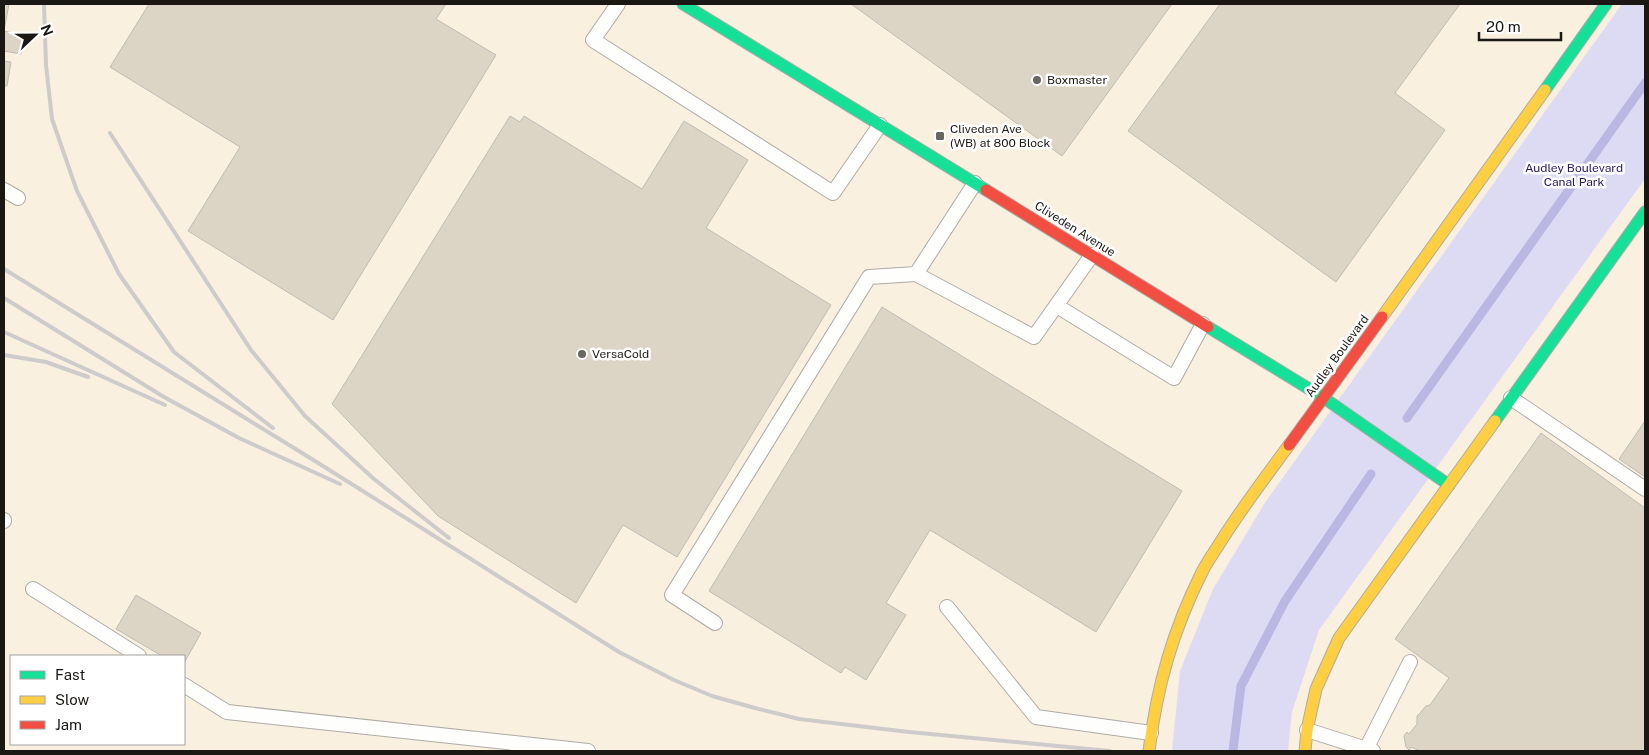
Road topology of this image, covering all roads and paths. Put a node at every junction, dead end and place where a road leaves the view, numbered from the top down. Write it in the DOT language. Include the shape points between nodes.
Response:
graph roads {
  1 [pos="618,4"];
  2 [pos="683,4"];
  3 [pos="1606,4"];
  4 [pos="880,125"];
  5 [pos="975,184"];
  6 [pos="4,190"];
  7 [pos="18,198"];
  8 [pos="1645,212"];
  9 [pos="1092,255"];
  10 [pos="916,274"];
  11 [pos="1057,306"];
  12 [pos="1203,324"];
  13 [pos="1324,398"];
  14 [pos="1511,398"];
  15 [pos="1449,485"];
  16 [pos="1645,489"];
  17 [pos="33,589"];
  18 [pos="947,607"];
  19 [pos="715,622"];
  20 [pos="137,655"];
  21 [pos="1410,662"];
  22 [pos="185,686"];
  23 [pos="1307,730"];
  24 [pos="1151,733"];
  25 [pos="1370,750"];
  26 [pos="588,751"];
  27 [pos="1149,751"];
  28 [pos="1305,751"];
  1 -- 4 [label="lane" via="593,40 833,193"];
  2 -- 4 [label="street, Cliveden Avenue"];
  3 -- 13 [label="street, Audley Boulevard"];
  4 -- 5 [label="street, Cliveden Avenue"];
  5 -- 9 [label="street, Cliveden Avenue"];
  5 -- 10 [label="lane"];
  6 -- 7 [label="lane"];
  8 -- 14 [label="street"];
  9 -- 11 [label="lane"];
  9 -- 12 [label="street, Cliveden Avenue"];
  10 -- 11 [label="lane" via="1034,337"];
  10 -- 19 [label="lane" via="869,277 672,595"];
  11 -- 12 [label="lane" via="1174,378"];
  12 -- 13 [label="street, Cliveden Avenue"];
  13 -- 15 [label="street, Cliveden Avenue"];
  13 -- 24 [label="street, Audley Boulevard" via="1243,507 1204,568 1165,663"];
  14 -- 15 [label="street"];
  14 -- 16 [label="lane"];
  15 -- 23 [label="street" via="1339,638 1316,689"];
  17 -- 20 [label="lane"];
  18 -- 24 [label="lane" via="1036,717"];
  21 -- 25 [label="lane"];
  22 -- 26 [label="lane" via="227,712"];
  23 -- 25 [label="lane"];
  23 -- 28 [label="street"];
  24 -- 27 [label="street, Audley Boulevard"];
}
